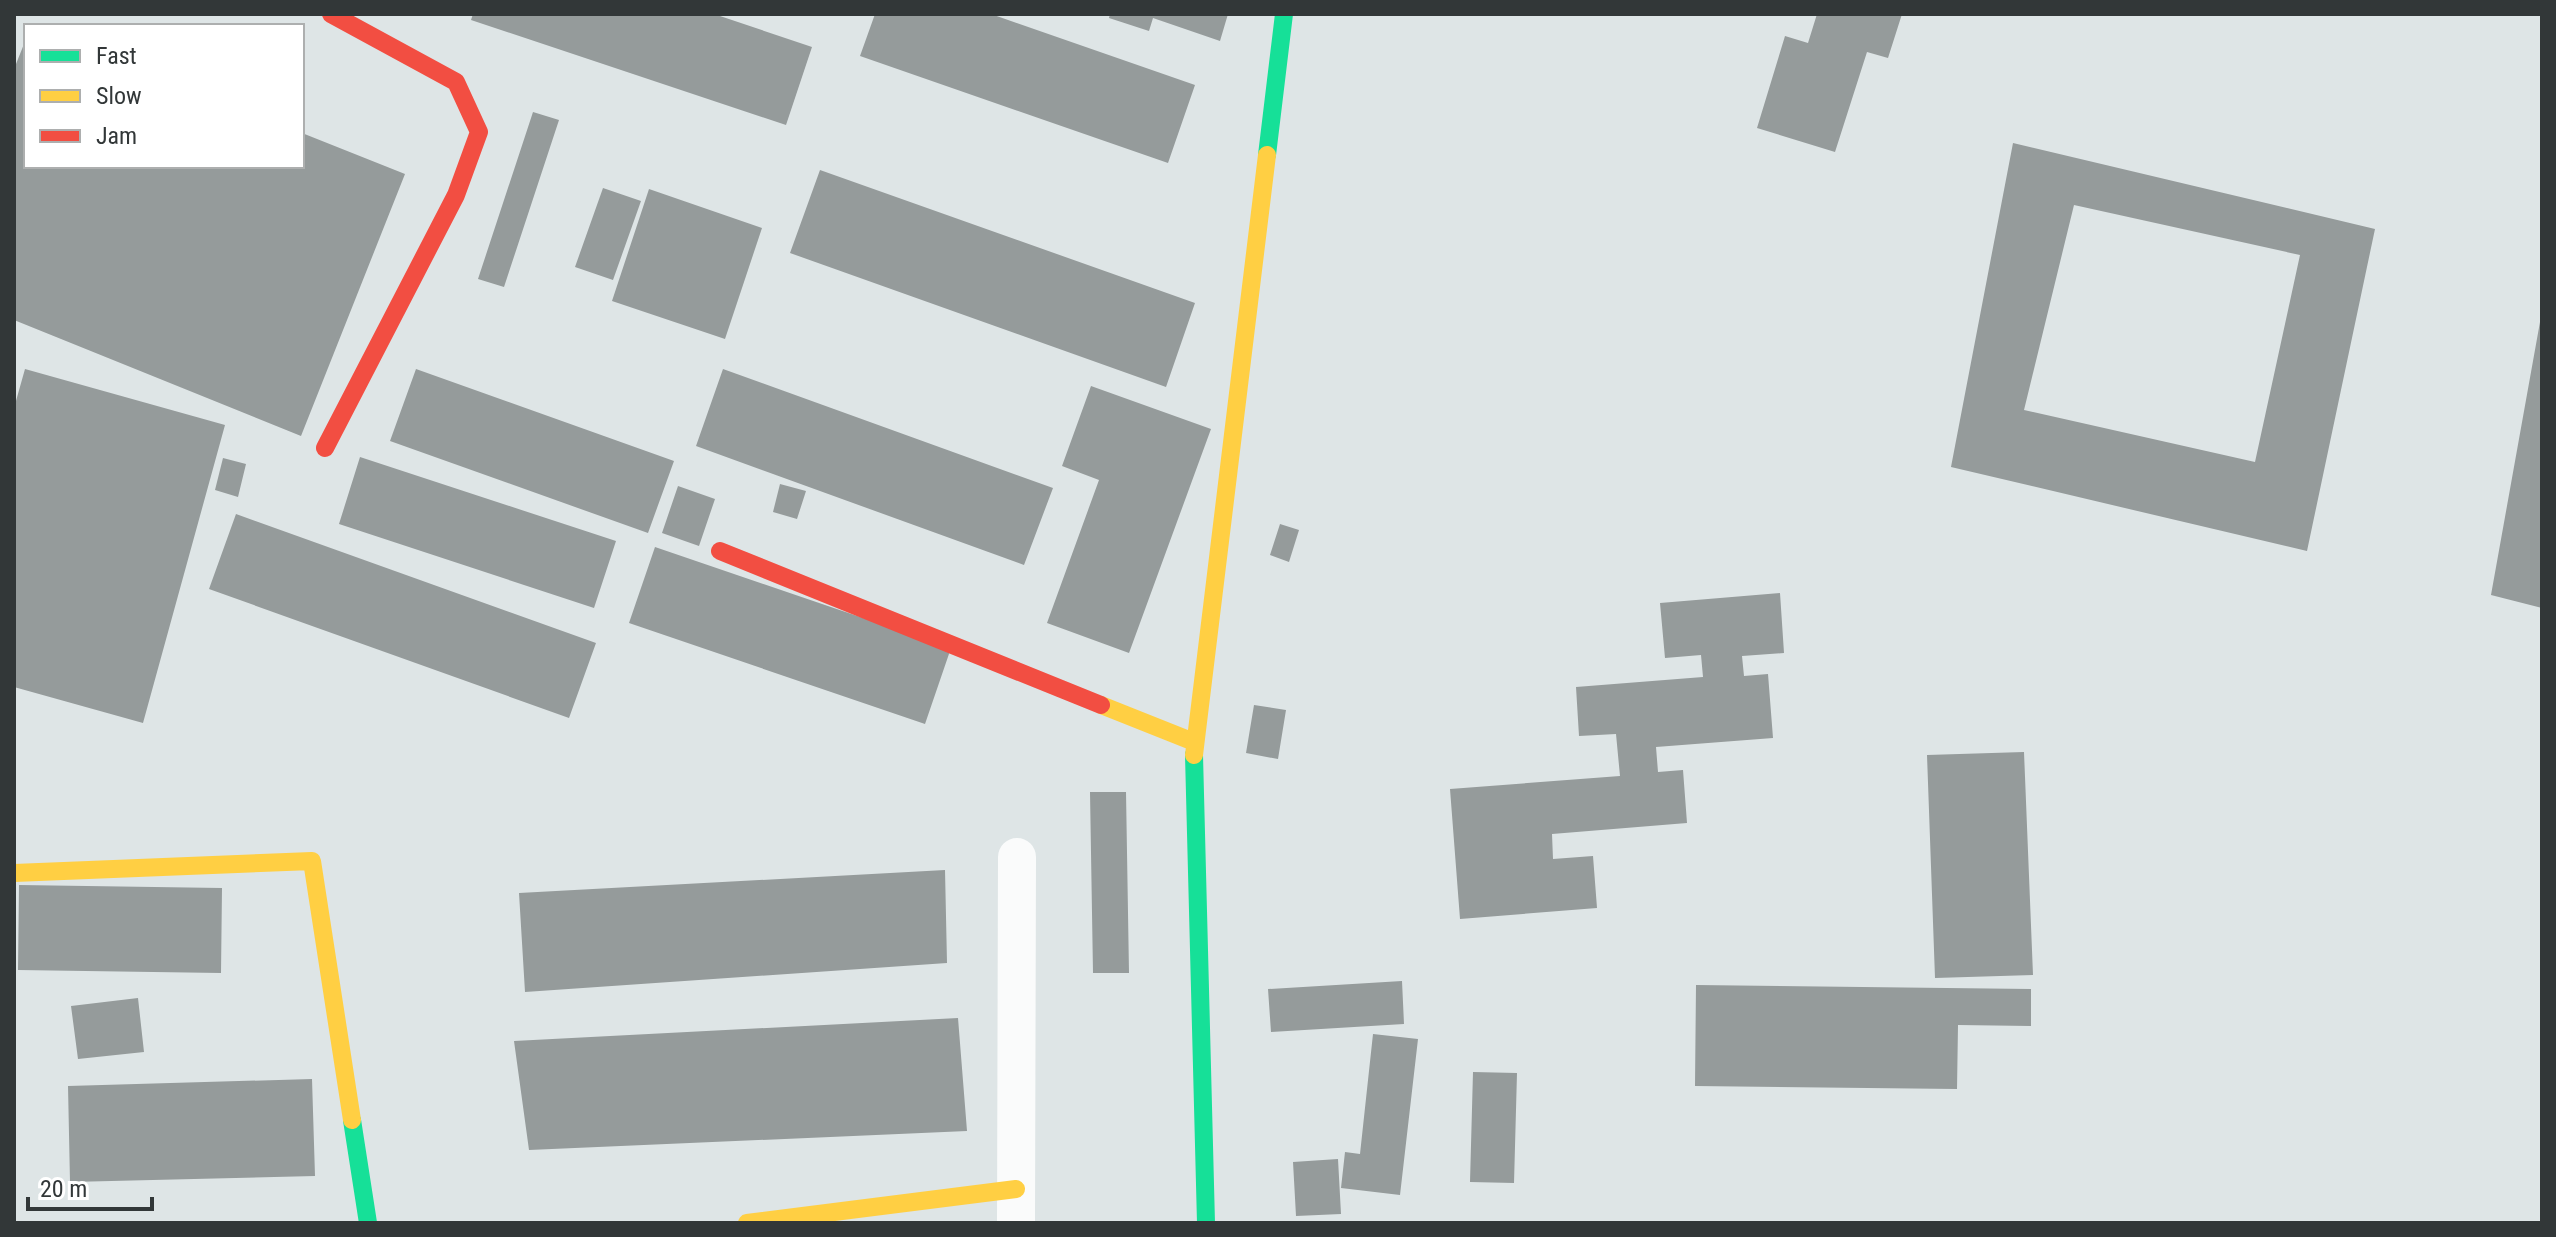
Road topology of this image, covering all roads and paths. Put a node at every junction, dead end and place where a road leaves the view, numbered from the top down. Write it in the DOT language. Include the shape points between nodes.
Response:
graph roads {
  1 [pos="331,14"];
  2 [pos="1284,14"];
  3 [pos="325,448"];
  4 [pos="720,551"];
  5 [pos="1194,742"];
  6 [pos="1017,857"];
  7 [pos="14,873"];
  8 [pos="1016,1206"];
  9 [pos="368,1223"];
  10 [pos="747,1223"];
  11 [pos="1206,1223"];
  1 -- 3 [label="street" via="456,82 479,132 456,195"];
  2 -- 5 [label="street"];
  4 -- 5 [label="street"];
  5 -- 11 [label="street"];
  6 -- 8 [label="street"];
  7 -- 9 [label="street" via="312,861"];
  8 -- 10 [label="street"];
}
